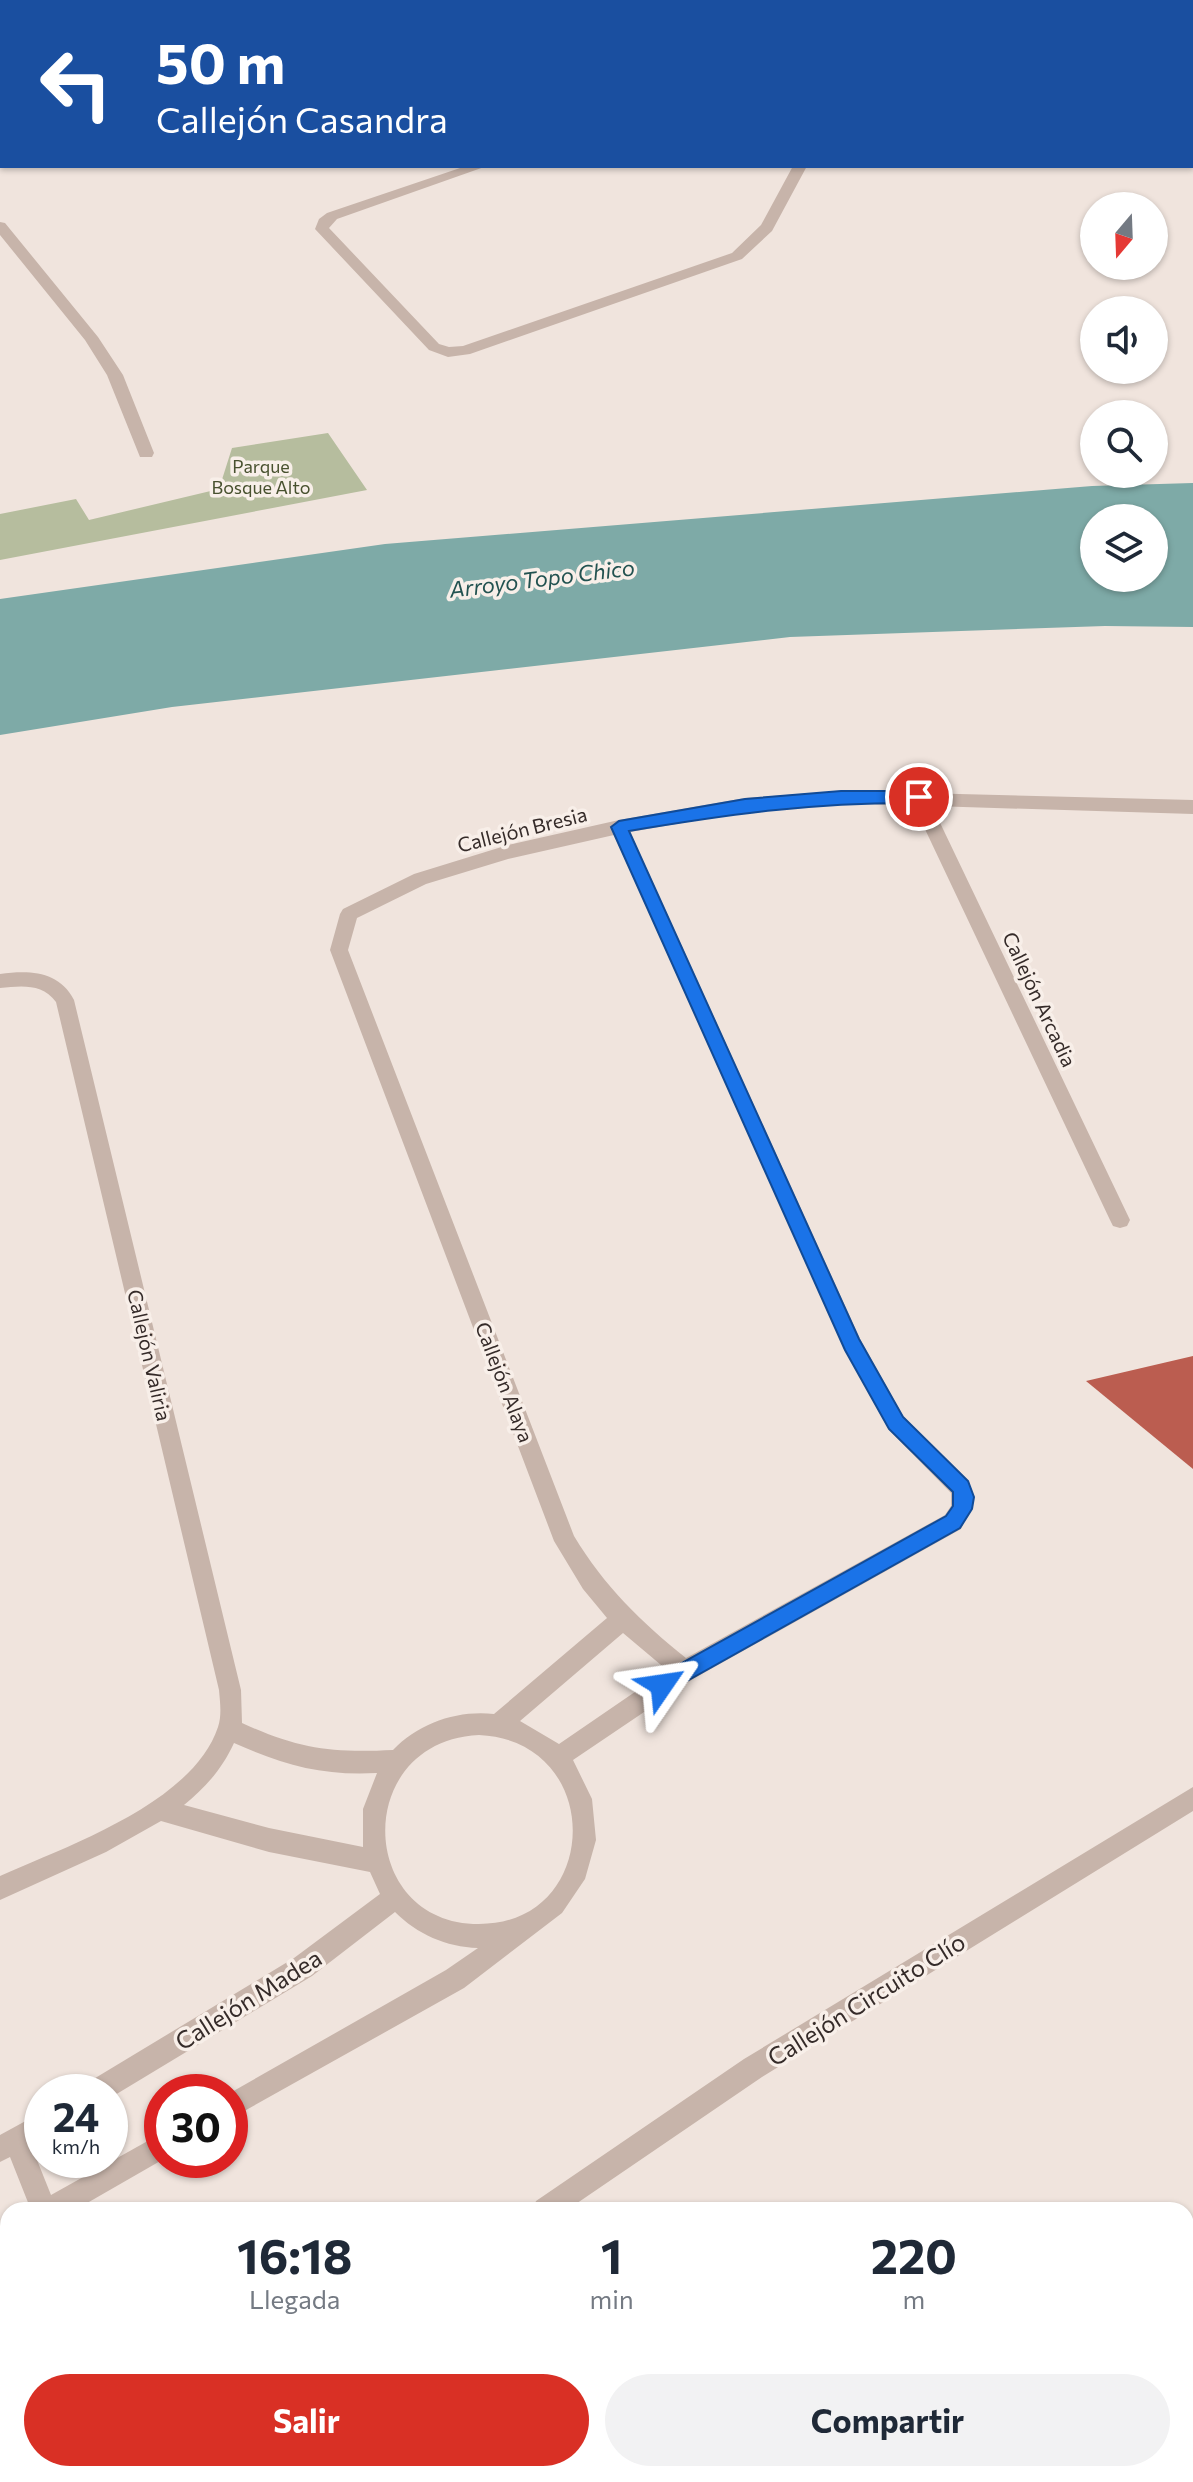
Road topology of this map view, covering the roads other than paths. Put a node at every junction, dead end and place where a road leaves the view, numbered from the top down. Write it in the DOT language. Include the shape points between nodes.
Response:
graph roads {
  1 [pos="474,168"];
  2 [pos="799,168"];
  3 [pos="0,226"];
  4 [pos="146,453"];
  5 [pos="919,797"];
  6 [pos="1193,807"];
  7 [pos="619,827"];
  8 [pos="349,914"];
  9 [pos="0,981"];
  10 [pos="1120,1220"];
  11 [pos="621,1620"];
  12 [pos="685,1671"];
  13 [pos="498,1725"];
  14 [pos="229,1729"];
  15 [pos="559,1757"];
  16 [pos="394,1761"];
  17 [pos="1193,1798"];
  18 [pos="163,1810"];
  19 [pos="375,1861"];
  20 [pos="0,1888"];
  21 [pos="394,1898"];
  22 [pos="519,1929"];
  23 [pos="126,2074"];
  24 [pos="248,2097"];
  25 [pos="8,2144"];
  26 [pos="144,2156"];
  27 [pos="40,2202"];
  28 [pos="64,2202"];
  29 [pos="557,2202"];
  1 -- 2 [label="street" via="332,216 322,229 434,347 448,352 465,351 737,256 765,233"];
  3 -- 4 [label="street" via="91,337 115,375"];
  5 -- 6 [label="street, Callejón Bresia"];
  5 -- 7 [label="street, Callejón Bresia" via="745,805"];
  5 -- 10 [label="street, Callejón Arcadia"];
  7 -- 8 [label="street, Callejón Bresia" via="420,879"];
  7 -- 12 [label="street" via="852,1344 896,1423 964,1497 953,1522"];
  8 -- 11 [label="street, Callejón Alaya" via="339,950 565,1541 587,1581"];
  9 -- 14 [label="street, Callejón Valiria" via="38,979 53,985 65,1000 226,1675"];
  11 -- 12 [label="street, Callejón Alaya"];
  11 -- 13 [label="street"];
  12 -- 15 [label="street"];
  13 -- 15 [label="street" via="531,1737"];
  13 -- 16 [label="street" via="463,1726 430,1738"];
  14 -- 16 [label="street" via="299,1757 331,1763"];
  14 -- 18 [label="street" via="192,1784"];
  15 -- 22 [label="street" via="577,1785 587,1818 584,1853 570,1885 546,1912"];
  16 -- 19 [label="street" via="374,1810"];
  17 -- 29 [label="street, Callejón Circuito Clío" via="753,2068"];
  18 -- 19 [label="street" via="269,1840"];
  18 -- 20 [label="street"];
  19 -- 21 [label="street"];
  21 -- 22 [label="street" via="411,1915 444,1931 479,1936"];
  21 -- 23 [label="street, Callejón Madea" via="291,1975"];
  22 -- 24 [label="street" via="455,1979"];
  25 -- 27 [label="street"];
  26 -- 28 [label="street"];
}
